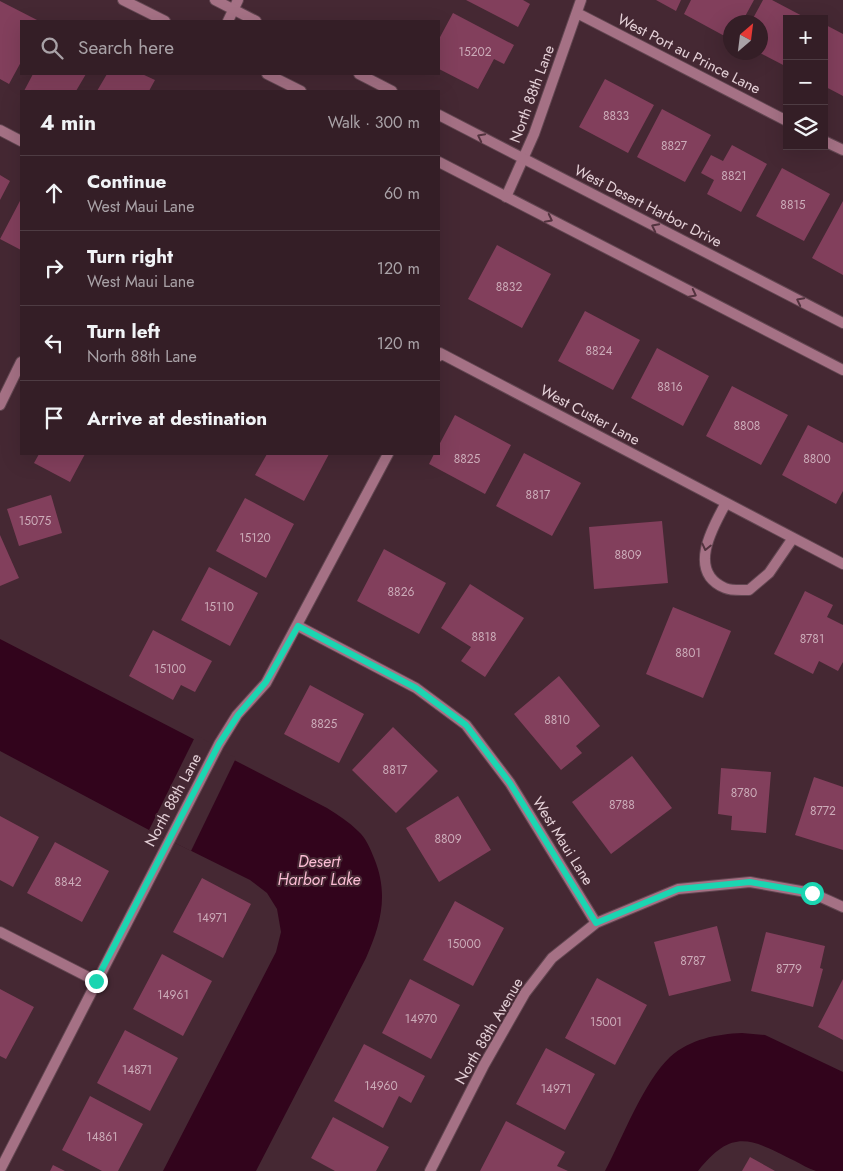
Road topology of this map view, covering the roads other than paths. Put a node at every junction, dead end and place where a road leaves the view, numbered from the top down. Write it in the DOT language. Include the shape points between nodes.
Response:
graph roads {
  1 [pos="123,0"];
  2 [pos="215,0"];
  3 [pos="581,0"];
  4 [pos="236,5"];
  5 [pos="578,13"];
  6 [pos="163,20"];
  7 [pos="228,20"];
  8 [pos="255,20"];
  9 [pos="269,75"];
  10 [pos="360,75"];
  11 [pos="299,90"];
  12 [pos="390,90"];
  13 [pos="440,116"];
  14 [pos="783,119"];
  15 [pos="0,130"];
  16 [pos="20,140"];
  17 [pos="828,143"];
  18 [pos="843,150"];
  19 [pos="524,159"];
  20 [pos="440,163"];
  21 [pos="506,197"];
  22 [pos="843,323"];
  23 [pos="440,355"];
  24 [pos="20,364"];
  25 [pos="843,370"];
  26 [pos="0,405"];
  27 [pos="387,455"];
  28 [pos="726,503"];
  29 [pos="793,538"];
  30 [pos="843,564"];
  31 [pos="298,626"];
  32 [pos="843,907"];
  33 [pos="596,923"];
  34 [pos="0,932"];
  35 [pos="96,981"];
  36 [pos="0,1170"];
  37 [pos="430,1171"];
  1 -- 6 [label="street"];
  2 -- 4 [label="street"];
  3 -- 5 [label="street, North 88th Lane"];
  4 -- 7 [label="street"];
  4 -- 8 [label="street"];
  5 -- 14 [label="street, West Port au Prince Lane"];
  5 -- 19 [label="street, North 88th Lane"];
  9 -- 11 [label="street"];
  10 -- 12 [label="street"];
  19 -- 13 [label="street, West Desert Harbor Drive, one-way"];
  15 -- 16 [label="street"];
  17 -- 18 [label="street"];
  19 -- 21 [label="street, North 88th Lane"];
  22 -- 19 [label="street, West Desert Harbor Drive, one-way"];
  20 -- 21 [label="street"];
  21 -- 25 [label="street, one-way"];
  23 -- 28 [label="street, West Custer Lane"];
  24 -- 26 [label="street"];
  27 -- 31 [label="street, North 88th Lane"];
  28 -- 29 [label="street, West Custer Lane"];
  28 -- 29 [label="street, one-way" via="709,537 703,561 711,578 726,588 749,590 769,573"];
  29 -- 30 [label="street, West Custer Lane"];
  31 -- 33 [label="street, West Maui Lane" via="416,688 466,725 510,783"];
  31 -- 35 [label="street, North 88th Lane" via="266,682 219,744"];
  32 -- 33 [label="street" via="812,893 750,882 678,889"];
  33 -- 37 [label="street, North 88th Avenue" via="552,958 524,993"];
  34 -- 35 [label="street"];
  35 -- 36 [label="street, North 88th Lane"];
}
